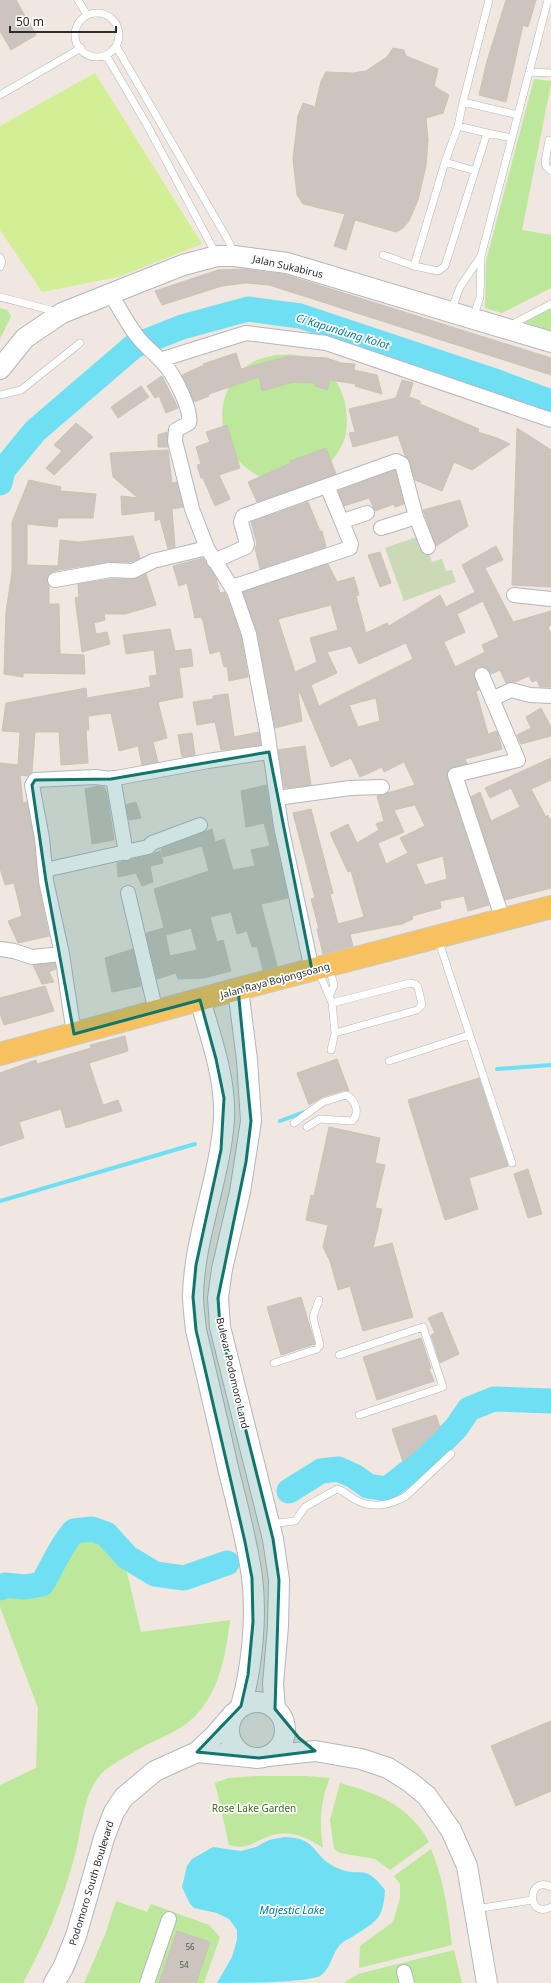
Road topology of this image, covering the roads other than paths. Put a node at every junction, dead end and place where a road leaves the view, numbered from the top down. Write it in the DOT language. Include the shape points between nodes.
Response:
graph roads {
  1 [pos="78,0"];
  2 [pos="489,0"];
  3 [pos="548,0"];
  4 [pos="88,15"];
  5 [pos="116,46"];
  6 [pos="81,48"];
  7 [pos="106,55"];
  8 [pos="530,72"];
  9 [pos="551,73"];
  10 [pos="0,95"];
  11 [pos="463,102"];
  12 [pos="518,115"];
  13 [pos="458,126"];
  14 [pos="551,131"];
  15 [pos="487,133"];
  16 [pos="512,138"];
  17 [pos="550,140"];
  18 [pos="445,162"];
  19 [pos="475,171"];
  20 [pos="551,171"];
  21 [pos="383,255"];
  22 [pos="226,256"];
  23 [pos="481,256"];
  24 [pos="0,257"];
  25 [pos="414,266"];
  26 [pos="0,267"];
  27 [pos="111,294"];
  28 [pos="0,297"];
  29 [pos="551,304"];
  30 [pos="62,313"];
  31 [pos="451,313"];
  32 [pos="473,319"];
  33 [pos="504,328"];
  34 [pos="551,342"];
  35 [pos="80,343"];
  36 [pos="156,357"];
  37 [pos="0,369"];
  38 [pos="0,395"];
  39 [pos="551,420"];
  40 [pos="327,486"];
  41 [pos="367,513"];
  42 [pos="416,517"];
  43 [pos="343,521"];
  44 [pos="381,528"];
  45 [pos="428,547"];
  46 [pos="207,548"];
  47 [pos="214,561"];
  48 [pos="55,580"];
  49 [pos="232,587"];
  50 [pos="514,595"];
  51 [pos="551,599"];
  52 [pos="482,675"];
  53 [pos="551,696"];
  54 [pos="492,699"];
  55 [pos="269,752"];
  56 [pos="113,778"];
  57 [pos="382,787"];
  58 [pos="277,798"];
  59 [pos="200,825"];
  60 [pos="126,853"];
  61 [pos="45,870"];
  62 [pos="128,893"];
  63 [pos="551,908"];
  64 [pos="503,920"];
  65 [pos="438,937"];
  66 [pos="0,949"];
  67 [pos="62,954"];
  68 [pos="320,968"];
  69 [pos="238,989"];
  70 [pos="330,995"];
  71 [pos="200,1000"];
  72 [pos="332,1004"];
  73 [pos="156,1012"];
  74 [pos="335,1033"];
  75 [pos="74,1034"];
  76 [pos="469,1035"];
  77 [pos="331,1050"];
  78 [pos="0,1054"];
  79 [pos="389,1061"];
  80 [pos="250,1095"];
  81 [pos="224,1098"];
  82 [pos="294,1123"];
  83 [pos="307,1127"];
  84 [pos="512,1163"];
  85 [pos="319,1300"];
  86 [pos="339,1355"];
  87 [pos="274,1363"];
  88 [pos="359,1415"];
  89 [pos="451,1454"];
  90 [pos="260,1486"];
  91 [pos="234,1491"];
  92 [pos="270,1524"];
  93 [pos="250,1660"];
  94 [pos="274,1662"];
  95 [pos="237,1710"];
  96 [pos="278,1712"];
  97 [pos="315,1751"];
  98 [pos="198,1752"];
  99 [pos="259,1757"];
  100 [pos="551,1887"];
  101 [pos="532,1900"];
  102 [pos="551,1907"];
  103 [pos="474,1910"];
  104 [pos="169,1919"];
  105 [pos="54,1983"];
  106 [pos="147,1983"];
  107 [pos="487,1983"];
  1 -- 4 [label="lane"];
  2 -- 11 [label="lane"];
  3 -- 8 [label="lane"];
  4 -- 5 [label="lane" via="96,13 111,17 118,30"];
  4 -- 6 [label="lane" via="80,20 75,35"];
  5 -- 7 [label="lane"];
  5 -- 22 [label="lane" via="228,240"];
  6 -- 7 [label="lane" via="92,56"];
  6 -- 10 [label="lane"];
  7 -- 22 [label="lane"];
  8 -- 9 [label="lane"];
  8 -- 12 [label="lane"];
  11 -- 12 [label="lane"];
  11 -- 13 [label="lane"];
  12 -- 16 [label="lane"];
  13 -- 15 [label="lane"];
  13 -- 18 [label="lane"];
  14 -- 17 [label="lane"];
  15 -- 16 [label="lane"];
  15 -- 19 [label="lane"];
  16 -- 23 [label="lane"];
  17 -- 20 [label="lane" via="545,162"];
  18 -- 19 [label="lane"];
  18 -- 25 [label="lane"];
  19 -- 25 [label="lane" via="445,266 438,271"];
  21 -- 25 [label="lane"];
  22 -- 27 [label="street, Jalan Sukabirus" via="183,266"];
  22 -- 31 [label="street, Jalan Sukabirus" via="287,263"];
  23 -- 31 [label="lane" via="460,287"];
  23 -- 32 [label="lane" via="480,297"];
  24 -- 26 [label="lane"];
  27 -- 30 [label="street, Jalan Sukabirus"];
  27 -- 36 [label="street" via="136,334"];
  28 -- 30 [label="lane"];
  29 -- 33 [label="lane"];
  30 -- 37 [label="street, Jalan Sukabirus" via="25,338"];
  31 -- 32 [label="street, Jalan Sukabirus"];
  32 -- 33 [label="street, Jalan Sukabirus"];
  33 -- 34 [label="street, Jalan Sukabirus"];
  35 -- 38 [label="lane" via="21,390"];
  36 -- 39 [label="street" via="246,333 326,343"];
  36 -- 46 [label="street" via="165,365 179,388 190,415 189,423 176,430 175,441 192,509"];
  40 -- 42 [label="street" via="399,461"];
  40 -- 43 [label="street"];
  40 -- 47 [label="street" via="243,516 241,522 246,547"];
  41 -- 43 [label="street"];
  42 -- 44 [label="street"];
  42 -- 45 [label="street"];
  43 -- 49 [label="street" via="350,548"];
  46 -- 47 [label="street"];
  46 -- 48 [label="street" via="153,561 132,571 110,570"];
  47 -- 49 [label="street"];
  49 -- 55 [label="street" via="249,634"];
  50 -- 51 [label="street"];
  52 -- 54 [label="street"];
  53 -- 54 [label="street" via="530,695 511,690"];
  54 -- 64 [label="street" via="518,760 455,775"];
  55 -- 56 [label="street"];
  55 -- 58 [label="street"];
  56 -- 60 [label="street"];
  56 -- 61 [label="street" via="35,780 32,785"];
  57 -- 58 [label="street" via="350,788"];
  58 -- 68 [label="street"];
  59 -- 60 [label="street" via="152,843 148,847"];
  60 -- 61 [label="street"];
  61 -- 67 [label="street"];
  62 -- 73 [label="street"];
  63 -- 64 [label="main road, Jalan Raya Bojongsoang"];
  64 -- 65 [label="main road, Jalan Raya Bojongsoang"];
  65 -- 68 [label="main road, Jalan Raya Bojongsoang"];
  65 -- 76 [label="lane"];
  66 -- 67 [label="street" via="14,950 32,957"];
  67 -- 75 [label="street"];
  68 -- 69 [label="main road, Jalan Raya Bojongsoang"];
  68 -- 70 [label="lane" via="324,988"];
  68 -- 70 [label="lane" via="334,986"];
  69 -- 71 [label="main road, Jalan Raya Bojongsoang"];
  69 -- 80 [label="street, Bulevar Podomoro Land"];
  70 -- 72 [label="lane"];
  71 -- 73 [label="main road, Jalan Raya Bojongsoang"];
  71 -- 81 [label="street" via="216,1056"];
  72 -- 74 [label="lane"];
  72 -- 74 [label="lane" via="410,983 418,987 422,1005 417,1010"];
  73 -- 75 [label="main road, Jalan Raya Bojongsoang"];
  74 -- 77 [label="lane"];
  75 -- 78 [label="main road, Jalan Raya Bojongsoang"];
  76 -- 79 [label="lane"];
  76 -- 84 [label="lane"];
  80 -- 81 [label="street" via="245,1086 236,1083 229,1088"];
  80 -- 90 [label="street, Bulevar Podomoro Land" via="251,1121 246,1162 218,1298 220,1328"];
  81 -- 91 [label="street" via="221,1150 196,1265 193,1297 196,1330"];
  82 -- 83 [label="lane" via="323,1102 346,1095 353,1100 357,1112 352,1121 320,1119"];
  85 -- 87 [label="lane" via="313,1317 320,1345 317,1349"];
  86 -- 88 [label="lane" via="423,1327 443,1387"];
  89 -- 92 [label="lane" via="406,1496 394,1503 369,1505 337,1489 310,1503 295,1521"];
  90 -- 91 [label="street"];
  90 -- 92 [label="street, Bulevar Podomoro Land"];
  91 -- 93 [label="street" via="252,1578 253,1622"];
  92 -- 94 [label="street, Bulevar Podomoro Land" via="279,1580"];
  93 -- 94 [label="street" via="254,1669 259,1672 266,1670"];
  93 -- 95 [label="street" via="245,1691"];
  94 -- 96 [label="street, Bulevar Podomoro Land"];
  95 -- 96 [label="street" via="258,1702 267,1704"];
  95 -- 98 [label="street, Podomoro South Boulevard"];
  95 -- 99 [label="street" via="230,1721 230,1739 241,1754"];
  96 -- 97 [label="street" via="299,1738"];
  96 -- 99 [label="street" via="284,1725 282,1743"];
  97 -- 99 [label="street"];
  97 -- 103 [label="street" via="361,1758 388,1768 426,1796 440,1812 460,1848 467,1866"];
  98 -- 99 [label="street"];
  98 -- 105 [label="street, Podomoro South Boulevard" via="155,1772 124,1797 114,1812 76,1936"];
  100 -- 101 [label="lane" via="537,1887 532,1893"];
  101 -- 102 [label="lane" via="539,1908"];
  101 -- 103 [label="lane"];
  103 -- 107 [label="street"];
  104 -- 106 [label="street"];
}
